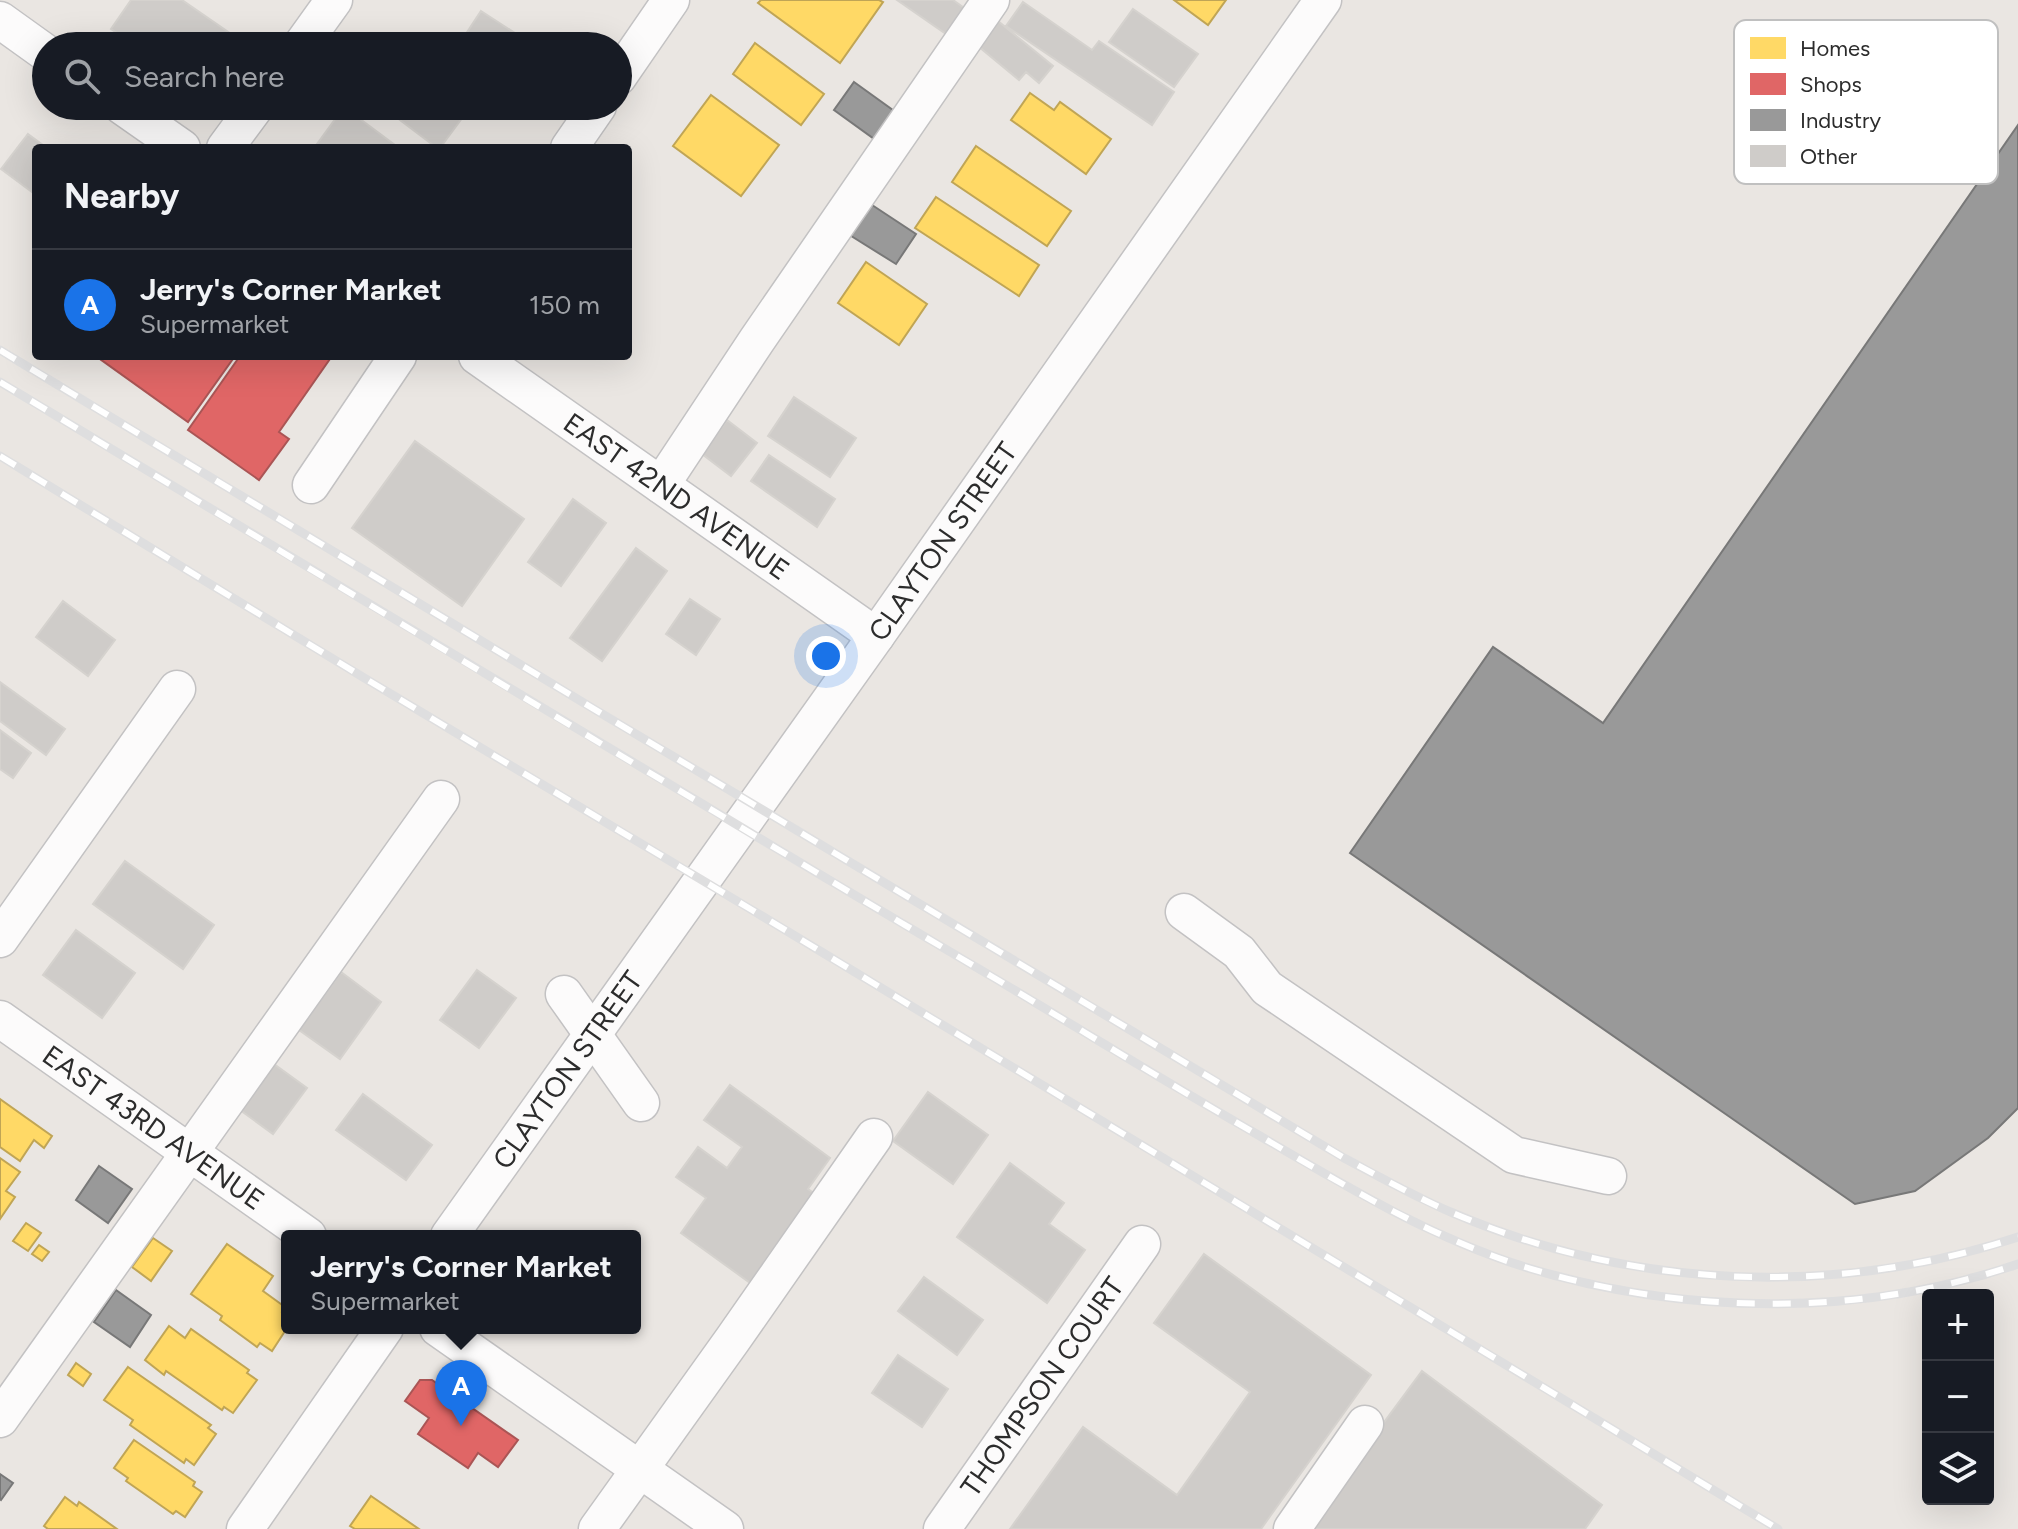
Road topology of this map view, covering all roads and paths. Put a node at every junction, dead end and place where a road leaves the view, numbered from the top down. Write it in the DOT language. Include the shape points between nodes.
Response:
graph roads {
  1 [pos="4,0"];
  2 [pos="334,0"];
  3 [pos="671,0"];
  4 [pos="991,0"];
  5 [pos="1323,0"];
  6 [pos="0,5"];
  7 [pos="0,20"];
  8 [pos="311,32"];
  9 [pos="32,43"];
  10 [pos="632,57"];
  11 [pos="142,120"];
  12 [pos="246,120"];
  13 [pos="588,120"];
  14 [pos="176,144"];
  15 [pos="228,144"];
  16 [pos="572,144"];
  17 [pos="395,360"];
  18 [pos="483,360"];
  19 [pos="311,485"];
  20 [pos="661,485"];
  21 [pos="876,636"];
  22 [pos="177,689"];
  23 [pos="441,799"];
  24 [pos="1184,912"];
  25 [pos="0,939"];
  26 [pos="564,994"];
  27 [pos="0,1019"];
  28 [pos="593,1033"];
  29 [pos="641,1103"];
  30 [pos="874,1137"];
  31 [pos="190,1152"];
  32 [pos="1608,1176"];
  33 [pos="300,1230"];
  34 [pos="453,1230"];
  35 [pos="1142,1244"];
  36 [pos="381,1334"];
  37 [pos="447,1334"];
  38 [pos="0,1419"];
  39 [pos="1365,1424"];
  40 [pos="639,1469"];
  41 [pos="245,1529"];
  42 [pos="597,1529"];
  43 [pos="725,1529"];
  44 [pos="942,1529"];
  45 [pos="1292,1529"];
  1 -- 6 [label="street"];
  2 -- 8 [label="street"];
  3 -- 10 [label="street"];
  4 -- 20 [label="street"];
  5 -- 21 [label="street, CLAYTON STREET"];
  7 -- 9 [label="street"];
  11 -- 14 [label="street"];
  12 -- 15 [label="street"];
  13 -- 16 [label="street"];
  17 -- 19 [label="street"];
  18 -- 20 [label="street, EAST 42ND AVENUE"];
  20 -- 21 [label="street, EAST 42ND AVENUE"];
  21 -- 28 [label="street, CLAYTON STREET"];
  22 -- 25 [label="street"];
  23 -- 31 [label="street"];
  24 -- 32 [label="street" via="1239,952 1267,988 1514,1155"];
  26 -- 28 [label="street"];
  27 -- 31 [label="street, EAST 43RD AVENUE"];
  28 -- 29 [label="street"];
  28 -- 34 [label="street, CLAYTON STREET"];
  30 -- 40 [label="street"];
  31 -- 33 [label="street, EAST 43RD AVENUE"];
  31 -- 38 [label="street"];
  35 -- 44 [label="street, THOMPSON COURT"];
  36 -- 41 [label="street"];
  37 -- 40 [label="street"];
  39 -- 45 [label="street"];
  40 -- 42 [label="street"];
  40 -- 43 [label="street"];
}
